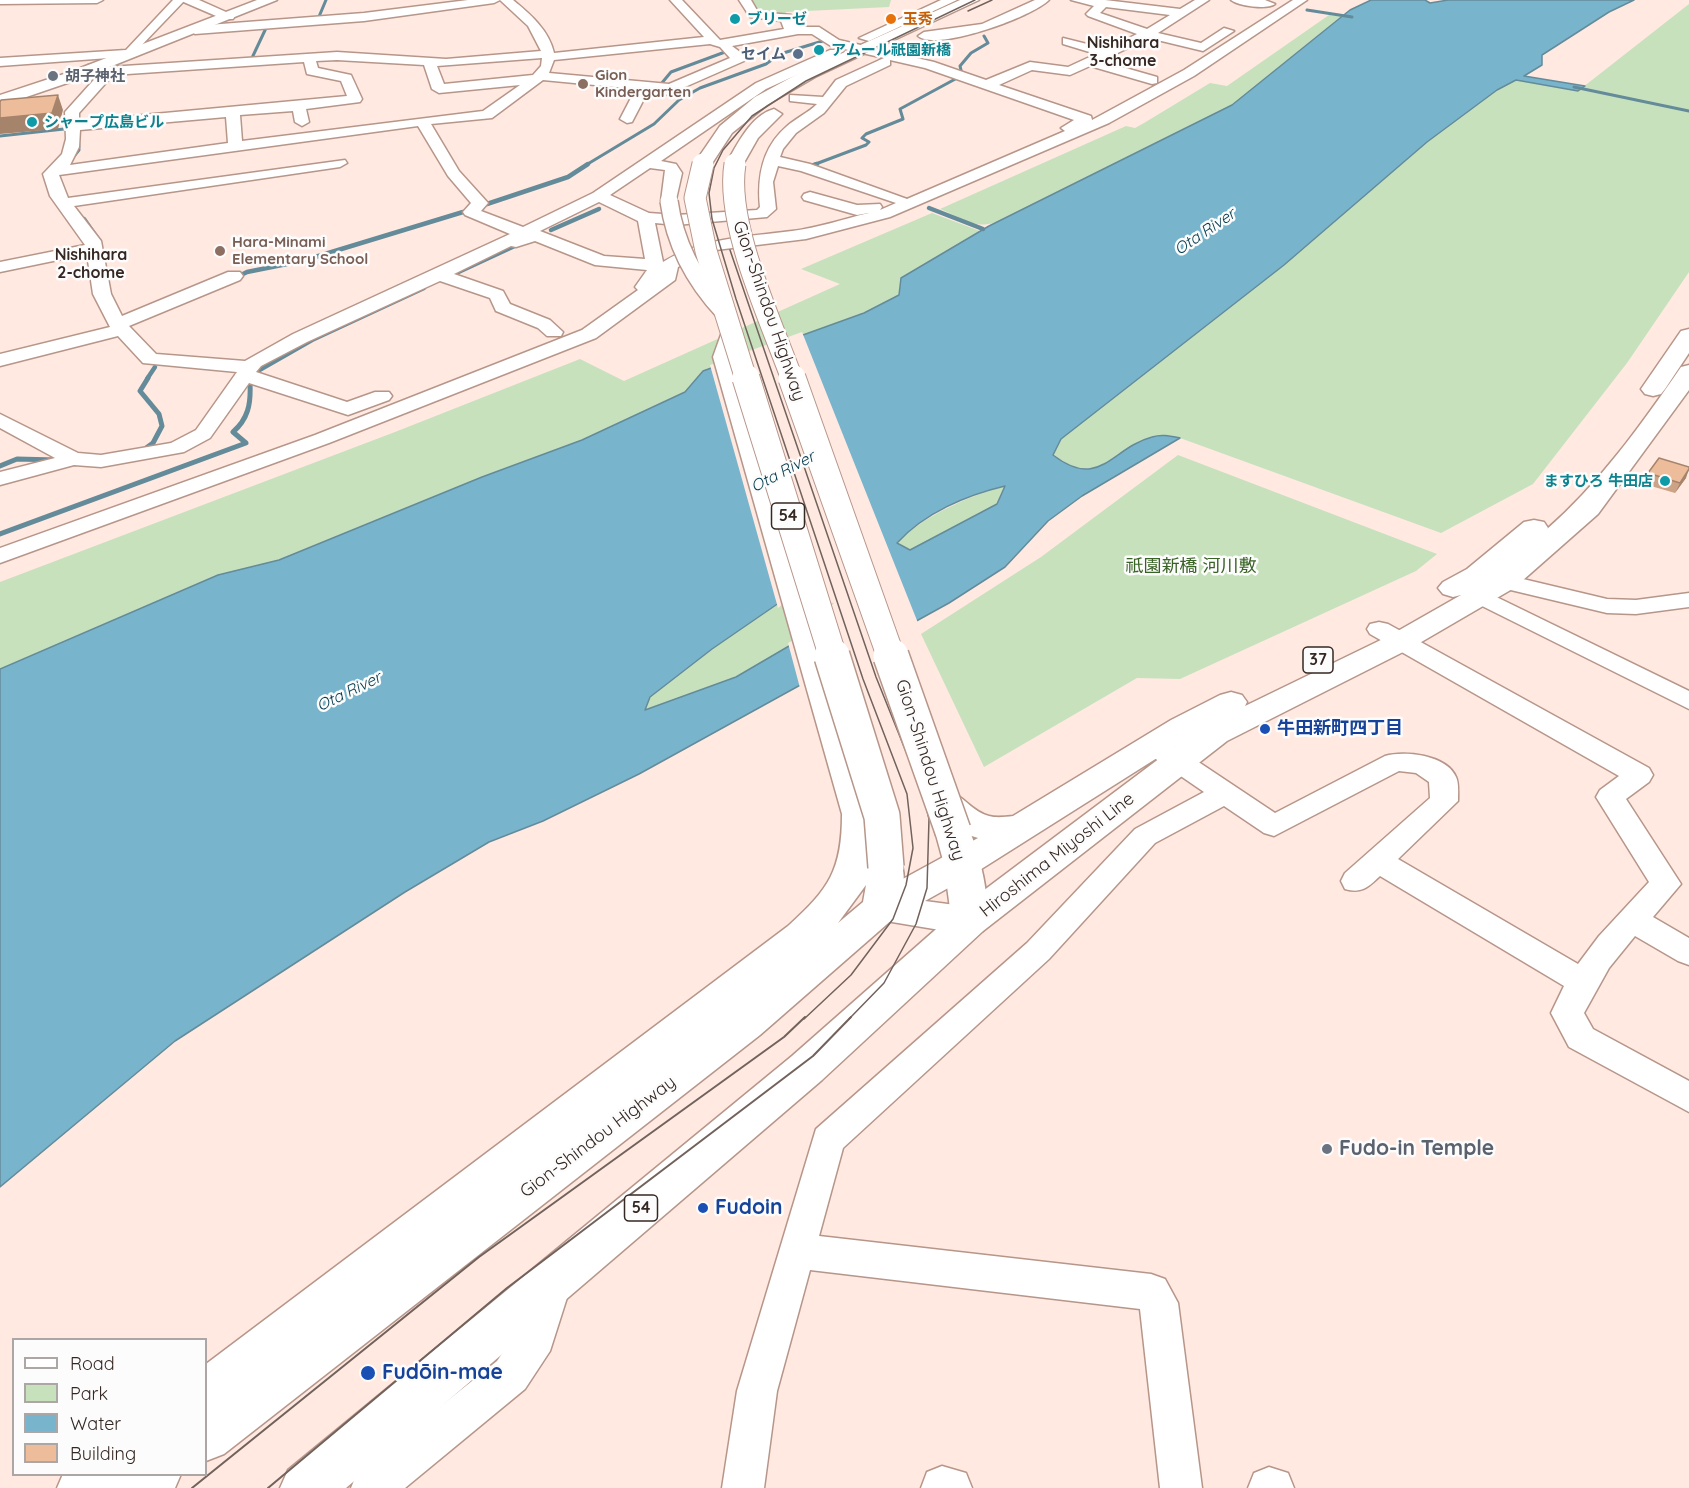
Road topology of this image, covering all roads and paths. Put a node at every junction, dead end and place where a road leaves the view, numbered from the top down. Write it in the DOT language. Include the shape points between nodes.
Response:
graph roads {
  1 [pos="97,0"];
  2 [pos="179,0"];
  3 [pos="186,0"];
  4 [pos="270,0"];
  5 [pos="494,0"];
  6 [pos="506,0"];
  7 [pos="676,0"];
  8 [pos="745,0"];
  9 [pos="951,0"];
  10 [pos="972,0"];
  11 [pos="1043,0"];
  12 [pos="1077,0"];
  13 [pos="1203,0"];
  14 [pos="1237,0"];
  15 [pos="1301,0"];
  16 [pos="0,1"];
  17 [pos="1272,2"];
  18 [pos="1103,3"];
  19 [pos="990,4"];
  20 [pos="1181,13"];
  21 [pos="228,16"];
  22 [pos="264,24"];
  23 [pos="900,28"];
  24 [pos="195,30"];
  25 [pos="794,30"];
  26 [pos="1148,34"];
  27 [pos="923,40"];
  28 [pos="1067,41"];
  29 [pos="719,42"];
  30 [pos="865,44"];
  31 [pos="252,52"];
  32 [pos="834,52"];
  33 [pos="132,53"];
  34 [pos="1107,53"];
  35 [pos="548,55"];
  36 [pos="309,58"];
  37 [pos="885,58"];
  38 [pos="0,62"];
  39 [pos="429,62"];
  40 [pos="1089,62"];
  41 [pos="101,70"];
  42 [pos="809,74"];
  43 [pos="538,77"];
  44 [pos="778,77"];
  45 [pos="1152,80"];
  46 [pos="987,85"];
  47 [pos="662,88"];
  48 [pos="795,98"];
  49 [pos="0,101"];
  50 [pos="827,101"];
  51 [pos="299,106"];
  52 [pos="232,112"];
  53 [pos="627,119"];
  54 [pos="422,121"];
  55 [pos="72,126"];
  56 [pos="304,137"];
  57 [pos="235,146"];
  58 [pos="771,160"];
  59 [pos="340,163"];
  60 [pos="648,163"];
  61 [pos="56,171"];
  62 [pos="599,196"];
  63 [pos="810,197"];
  64 [pos="899,199"];
  65 [pos="64,203"];
  66 [pos="646,218"];
  67 [pos="522,233"];
  68 [pos="499,245"];
  69 [pos="94,249"];
  70 [pos="655,264"];
  71 [pos="0,267"];
  72 [pos="439,275"];
  73 [pos="234,276"];
  74 [pos="728,323"];
  75 [pos="119,327"];
  76 [pos="554,332"];
  77 [pos="1689,336"];
  78 [pos="0,360"];
  79 [pos="248,371"];
  80 [pos="1689,372"];
  81 [pos="0,420"];
  82 [pos="74,459"];
  83 [pos="0,479"];
  84 [pos="0,556"];
  85 [pos="1487,584"];
  86 [pos="1689,600"];
  87 [pos="1390,636"];
  88 [pos="1689,701"];
  89 [pos="1166,753"];
  90 [pos="1226,794"];
  91 [pos="957,830"];
  92 [pos="1378,861"];
  93 [pos="1356,881"];
  94 [pos="872,887"];
  95 [pos="1632,919"];
  96 [pos="970,921"];
  97 [pos="1689,953"];
  98 [pos="1581,981"];
  99 [pos="1689,1098"];
  100 [pos="797,1251"];
  101 [pos="553,1281"];
  102 [pos="207,1393"];
  103 [pos="207,1435"];
  104 [pos="98,1476"];
  105 [pos="153,1476"];
  106 [pos="83,1488"];
  107 [pos="138,1488"];
  108 [pos="306,1488"];
  109 [pos="372,1488"];
  110 [pos="743,1488"];
  111 [pos="1181,1488"];
  1 -- 16 [label="street"];
  2 -- 33 [label="street" via="132,48"];
  3 -- 21 [label="main road"];
  4 -- 21 [label="main road"];
  5 -- 22 [label="street" via="364,17"];
  6 -- 35 [label="street" via="529,18 543,37"];
  7 -- 29 [label="street"];
  8 -- 25 [label="street" via="754,15 787,18 788,26"];
  9 -- 23 [label="street"];
  10 -- 23 [label="main road, Gion-Shindou Highway / 54"];
  11 -- 27 [label="street" via="993,26"];
  12 -- 18 [label="street"];
  13 -- 20 [label="street"];
  14 -- 17 [label="street"];
  15 -- 84 [label="street" via="1189,72 1104,120 884,214 813,232 748,239 688,252 669,265 669,276 588,334 322,440"];
  17 -- 26 [label="street" via="1203,47"];
  18 -- 20 [label="street"];
  18 -- 26 [label="street" via="1092,14"];
  19 -- 27 [label="main road, Gion-Shindou Highway"];
  20 -- 26 [label="street"];
  21 -- 24 [label="main road"];
  22 -- 24 [label="street"];
  22 -- 31 [label="street"];
  23 -- 30 [label="main road, Gion-Shindou Highway / 54"];
  24 -- 33 [label="main road"];
  25 -- 29 [label="street"];
  25 -- 30 [label="street" via="815,30 832,42"];
  26 -- 34 [label="street"];
  27 -- 37 [label="main road, Gion-Shindou Highway"];
  28 -- 34 [label="street"];
  29 -- 35 [label="street"];
  29 -- 47 [label="street" via="740,58 671,88"];
  30 -- 37 [label="street"];
  30 -- 42 [label="main road, Gion-Shindou Highway / 54"];
  31 -- 36 [label="street"];
  31 -- 41 [label="street"];
  32 -- 44 [label="street"];
  33 -- 38 [label="street"];
  33 -- 41 [label="main road"];
  34 -- 40 [label="street"];
  35 -- 39 [label="street"];
  35 -- 43 [label="street"];
  36 -- 39 [label="street" via="345,56"];
  36 -- 51 [label="street" via="312,71 346,78 355,99"];
  37 -- 46 [label="street" via="929,65"];
  37 -- 48 [label="main road, Gion-Shindou Highway"];
  37 -- 50 [label="street" via="841,83"];
  39 -- 43 [label="street" via="439,89"];
  40 -- 45 [label="street"];
  40 -- 46 [label="street" via="1070,71 1030,66"];
  41 -- 49 [label="main road"];
  41 -- 55 [label="street" via="72,112"];
  42 -- 44 [label="street"];
  42 -- 74 [label="main road, Gion-Shindou Highway / 54, bridge" via="744,114 714,144 703,164 695,198"];
  43 -- 47 [label="street"];
  43 -- 54 [label="street" via="487,115"];
  44 -- 60 [label="street"];
  46 -- 64 [label="street" via="1086,119 943,184"];
  47 -- 53 [label="street" via="664,91 639,96"];
  48 -- 50 [label="street"];
  48 -- 91 [label="main road, Gion-Shindou Highway, bridge" via="751,135 735,164 731,203"];
  50 -- 58 [label="street" via="791,130"];
  51 -- 52 [label="street"];
  51 -- 56 [label="street"];
  52 -- 55 [label="street"];
  52 -- 57 [label="street"];
  54 -- 56 [label="street"];
  54 -- 67 [label="street" via="453,172 480,203 471,212"];
  55 -- 61 [label="street" via="74,149"];
  56 -- 57 [label="street"];
  57 -- 61 [label="street"];
  58 -- 64 [label="street" via="805,167"];
  58 -- 66 [label="street" via="765,182 768,209 761,214 676,220"];
  59 -- 65 [label="street"];
  60 -- 62 [label="street"];
  60 -- 74 [label="street, bridge" via="671,167 674,172 669,201 671,225 684,258"];
  61 -- 65 [label="street" via="51,174"];
  62 -- 66 [label="street"];
  62 -- 67 [label="street"];
  63 -- 64 [label="street" via="856,210"];
  65 -- 69 [label="street" via="85,229"];
  66 -- 70 [label="street"];
  67 -- 68 [label="street"];
  68 -- 70 [label="street" via="535,235 601,261"];
  68 -- 72 [label="street"];
  69 -- 71 [label="street"];
  69 -- 75 [label="street" via="102,294"];
  70 -- 76 [label="street" via="656,270 646,285"];
  72 -- 76 [label="street" via="498,295 502,307"];
  72 -- 79 [label="street" via="300,338"];
  73 -- 75 [label="street"];
  74 -- 94 [label="main road, Gion-Shindou Highway / 54" via="725,357 859,814 858,855"];
  74 -- 94 [label="main road, Gion-Shindou Highway / 54, bridge" via="882,816"];
  75 -- 78 [label="street"];
  75 -- 79 [label="street" via="150,359"];
  76 -- 79 [label="street" via="348,409"];
  77 -- 85 [label="main road, Hiroshima Miyoshi Line / 37" via="1637,413 1569,499"];
  79 -- 82 [label="street" via="203,434 177,448 101,461"];
  80 -- 85 [label="main road, Hiroshima Miyoshi Line / 37" via="1659,418 1588,508"];
  81 -- 82 [label="street"];
  82 -- 83 [label="street"];
  85 -- 86 [label="street" via="1607,606 1636,607"];
  85 -- 87 [label="main road, Hiroshima Miyoshi Line / 37"];
  85 -- 88 [label="street"];
  87 -- 89 [label="main road, Hiroshima Miyoshi Line / 37" via="1215,733"];
  87 -- 95 [label="street" via="1639,775 1610,797 1666,884"];
  89 -- 90 [label="street"];
  89 -- 91 [label="main road, Hiroshima Miyoshi Line / 37" via="1019,828"];
  89 -- 96 [label="main road, Hiroshima Miyoshi Line / 37"];
  90 -- 92 [label="street" via="1274,826 1395,762 1422,764 1443,778 1444,801"];
  90 -- 100 [label="street" via="1145,836 1038,951 828,1140"];
  91 -- 94 [label="main road"];
  91 -- 96 [label="main road, Gion-Shindou Highway"];
  92 -- 93 [label="street"];
  92 -- 98 [label="street"];
  94 -- 96 [label="main road, Hiroshima Miyoshi Line"];
  94 -- 102 [label="main road, Gion-Shindou Highway / 54" via="833,908"];
  94 -- 103 [label="main road, Gion-Shindou Highway" via="746,1024"];
  95 -- 97 [label="street"];
  95 -- 98 [label="street"];
  96 -- 101 [label="main road, 54" via="807,1068"];
  98 -- 99 [label="street" via="1567,1013 1581,1038"];
  100 -- 110 [label="street" via="757,1391"];
  100 -- 111 [label="street" via="1151,1292 1159,1303"];
  101 -- 108 [label="main road, 54"];
  101 -- 109 [label="street" via="536,1338 511,1375"];
  104 -- 106 [label="main road"];
  105 -- 107 [label="main road"];
}
